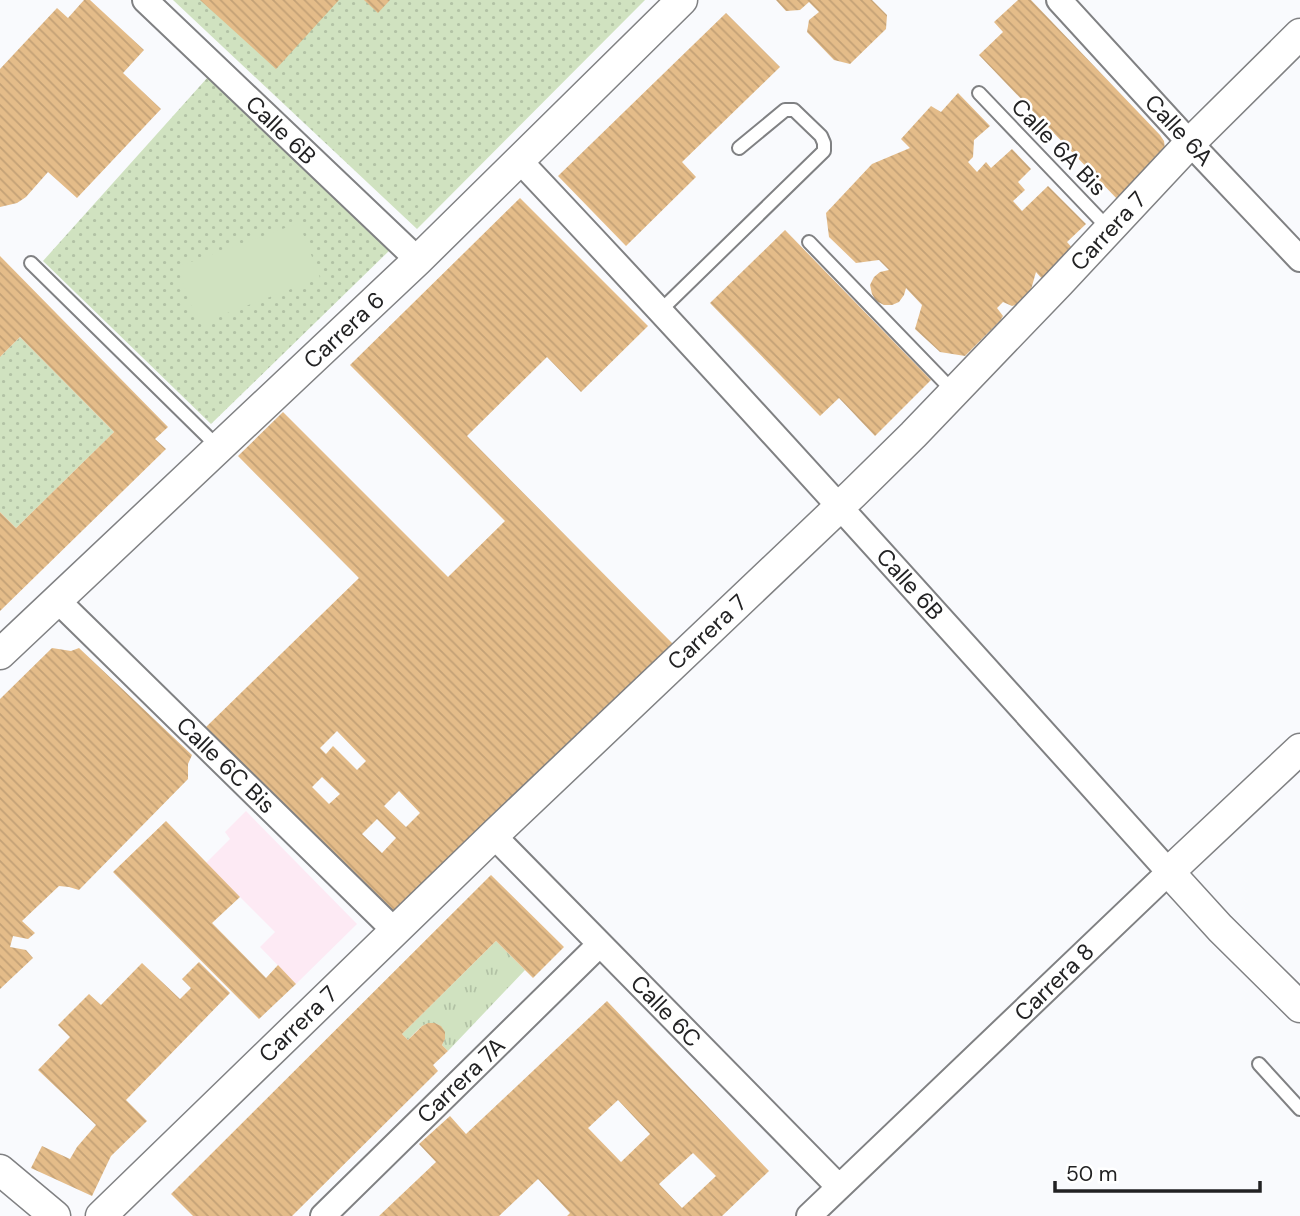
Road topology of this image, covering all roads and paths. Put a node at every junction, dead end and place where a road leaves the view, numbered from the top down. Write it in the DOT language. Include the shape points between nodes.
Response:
graph roads {
  1 [pos="145,0"];
  2 [pos="682,0"];
  3 [pos="1059,0"];
  4 [pos="1300,34"];
  5 [pos="979,93"];
  6 [pos="1190,143"];
  7 [pos="739,148"];
  8 [pos="519,160"];
  9 [pos="1109,230"];
  10 [pos="809,242"];
  11 [pos="1300,259"];
  12 [pos="418,260"];
  13 [pos="31,263"];
  14 [pos="661,310"];
  15 [pos="954,391"];
  16 [pos="218,447"];
  17 [pos="841,506"];
  18 [pos="57,600"];
  19 [pos="0,654"];
  20 [pos="1300,749"];
  21 [pos="493,835"];
  22 [pos="1169,873"];
  23 [pos="395,931"];
  24 [pos="600,944"];
  25 [pos="1300,1007"];
  26 [pos="1259,1064"];
  27 [pos="1300,1109"];
  28 [pos="0,1170"];
  29 [pos="839,1187"];
  30 [pos="55,1216"];
  31 [pos="101,1216"];
  32 [pos="323,1216"];
  33 [pos="809,1216"];
  1 -- 12 [label="street, Calle 6B"];
  2 -- 8 [label="street, Carrera 6"];
  3 -- 6 [label="street, Calle 6A"];
  4 -- 6 [label="street, Carrera 7"];
  5 -- 9 [label="lane, Calle 6A Bis"];
  6 -- 9 [label="street, Carrera 7"];
  6 -- 11 [label="street, Calle 6A"];
  7 -- 14 [label="lane" via="785,110 794,110 824,143 824,151"];
  8 -- 12 [label="street, Carrera 6"];
  8 -- 14 [label="street, Calle 6B"];
  9 -- 15 [label="street, Carrera 7"];
  10 -- 15 [label="lane"];
  12 -- 16 [label="street, Carrera 6"];
  13 -- 16 [label="lane"];
  14 -- 17 [label="street, Calle 6B"];
  15 -- 17 [label="street, Carrera 7"];
  16 -- 18 [label="street, Carrera 6"];
  17 -- 21 [label="street, Carrera 7"];
  17 -- 22 [label="street, Calle 6B"];
  18 -- 19 [label="street, Carrera 6"];
  18 -- 23 [label="street, Calle 6C Bis"];
  20 -- 22 [label="street, Carrera 8"];
  21 -- 23 [label="street, Carrera 7"];
  21 -- 24 [label="street, Calle 6C"];
  22 -- 25 [label="street, Calle 6B"];
  22 -- 29 [label="street, Carrera 8"];
  23 -- 31 [label="street, Carrera 7"];
  24 -- 29 [label="street, Calle 6C"];
  24 -- 32 [label="street, Carrera 7A"];
  26 -- 27 [label="lane"];
  28 -- 30 [label="street"];
  29 -- 33 [label="street, Carrera 8"];
}
